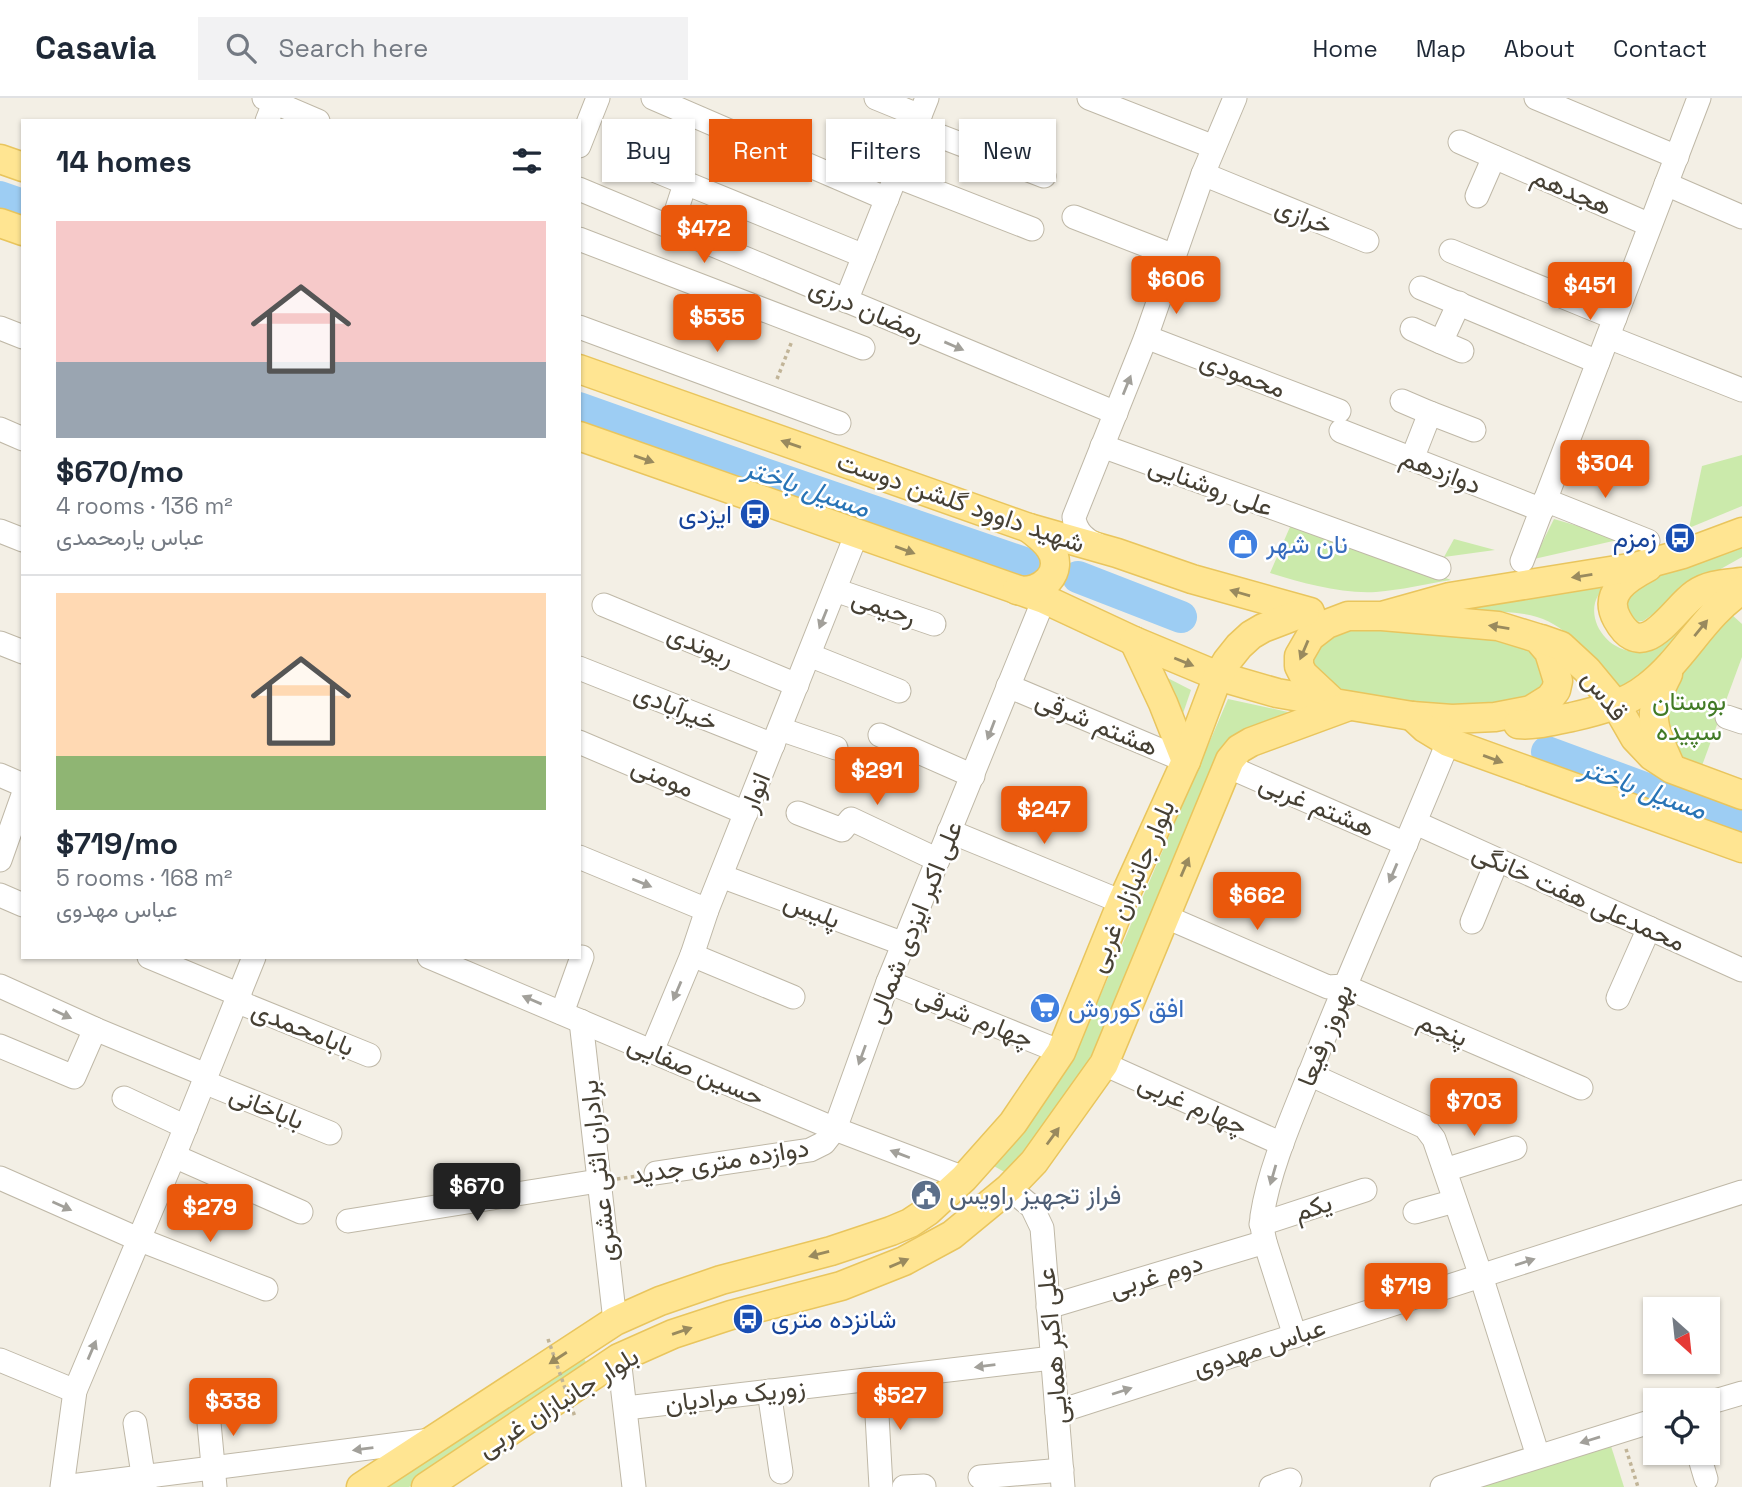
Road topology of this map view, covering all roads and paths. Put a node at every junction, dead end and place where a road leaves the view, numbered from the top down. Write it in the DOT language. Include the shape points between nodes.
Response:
graph roads {
  1 [pos="598,98"];
  2 [pos="653,98"];
  3 [pos="876,98"];
  4 [pos="1088,98"];
  5 [pos="1235,98"];
  6 [pos="1536,98"];
  7 [pos="1699,98"];
  8 [pos="270,105"];
  9 [pos="921,113"];
  10 [pos="312,119"];
  11 [pos="959,132"];
  12 [pos="581,141"];
  13 [pos="1460,142"];
  14 [pos="1214,147"];
  15 [pos="1494,157"];
  16 [pos="1676,157"];
  17 [pos="0,159"];
  18 [pos="21,166"];
  19 [pos="1203,174"];
  20 [pos="680,182"];
  21 [pos="894,182"];
  22 [pos="911,182"];
  23 [pos="685,184"];
  24 [pos="1666,184"];
  25 [pos="581,190"];
  26 [pos="1476,196"];
  27 [pos="887,199"];
  28 [pos="1742,216"];
  29 [pos="1074,217"];
  30 [pos="0,223"];
  31 [pos="1650,225"];
  32 [pos="671,227"];
  33 [pos="1032,229"];
  34 [pos="21,230"];
  35 [pos="581,240"];
  36 [pos="1367,241"];
  37 [pos="1451,251"];
  38 [pos="864,256"];
  39 [pos="1174,256"];
  40 [pos="1421,288"];
  41 [pos="846,301"];
  42 [pos="1459,303"];
  43 [pos="0,328"];
  44 [pos="581,328"];
  45 [pos="1611,328"];
  46 [pos="1412,329"];
  47 [pos="21,336"];
  48 [pos="1146,337"];
  49 [pos="863,348"];
  50 [pos="1598,362"];
  51 [pos="581,370"];
  52 [pos="1742,390"];
  53 [pos="1402,401"];
  54 [pos="1116,413"];
  55 [pos="1430,413"];
  56 [pos="1340,421"];
  57 [pos="839,423"];
  58 [pos="0,429"];
  59 [pos="1474,430"];
  60 [pos="581,437"];
  61 [pos="21,438"];
  62 [pos="1102,446"];
  63 [pos="1412,459"];
  64 [pos="1543,505"];
  65 [pos="1029,528"];
  66 [pos="0,531"];
  67 [pos="1742,532"];
  68 [pos="857,533"];
  69 [pos="21,539"];
  70 [pos="1648,541"];
  71 [pos="1117,553"];
  72 [pos="1683,554"];
  73 [pos="1522,561"];
  74 [pos="1439,568"];
  75 [pos="1742,582"];
  76 [pos="835,590"];
  77 [pos="1017,590"];
  78 [pos="1742,590"];
  79 [pos="1044,599"];
  80 [pos="604,605"];
  81 [pos="1305,612"];
  82 [pos="1348,616"];
  83 [pos="1382,616"];
  84 [pos="934,624"];
  85 [pos="1537,638"];
  86 [pos="1134,641"];
  87 [pos="0,643"];
  88 [pos="21,651"];
  89 [pos="809,655"];
  90 [pos="1675,661"];
  91 [pos="581,669"];
  92 [pos="1218,676"];
  93 [pos="797,685"];
  94 [pos="1008,686"];
  95 [pos="899,691"];
  96 [pos="1341,704"];
  97 [pos="1616,705"];
  98 [pos="1412,716"];
  99 [pos="1495,718"];
  100 [pos="880,735"];
  101 [pos="776,737"];
  102 [pos="1448,742"];
  103 [pos="581,743"];
  104 [pos="836,748"];
  105 [pos="1186,761"];
  106 [pos="1227,766"];
  107 [pos="1672,769"];
  108 [pos="0,775"];
  109 [pos="973,776"];
  110 [pos="21,784"];
  111 [pos="1742,795"];
  112 [pos="21,801"];
  113 [pos="746,813"];
  114 [pos="798,813"];
  115 [pos="949,831"];
  116 [pos="1411,833"];
  117 [pos="1742,848"];
  118 [pos="581,858"];
  119 [pos="0,860"];
  120 [pos="938,860"];
  121 [pos="1497,861"];
  122 [pos="721,876"];
  123 [pos="0,895"];
  124 [pos="1122,902"];
  125 [pos="21,904"];
  126 [pos="707,910"];
  127 [pos="1164,916"];
  128 [pos="1472,922"];
  129 [pos="1649,928"];
  130 [pos="904,944"];
  131 [pos="692,955"];
  132 [pos="582,957"];
  133 [pos="153,959"];
  134 [pos="253,959"];
  135 [pos="434,959"];
  136 [pos="1742,970"];
  137 [pos="888,982"];
  138 [pos="0,986"];
  139 [pos="1344,986"];
  140 [pos="793,997"];
  141 [pos="238,998"];
  142 [pos="1618,998"];
  143 [pos="571,1017"];
  144 [pos="95,1030"];
  145 [pos="0,1045"];
  146 [pos="652,1051"];
  147 [pos="1061,1052"];
  148 [pos="369,1055"];
  149 [pos="1104,1064"];
  150 [pos="1309,1074"];
  151 [pos="205,1078"];
  152 [pos="1581,1088"];
  153 [pos="124,1098"];
  154 [pos="186,1127"];
  155 [pos="835,1129"];
  156 [pos="330,1133"];
  157 [pos="1282,1144"];
  158 [pos="1515,1148"];
  159 [pos="174,1156"];
  160 [pos="1446,1170"];
  161 [pos="656,1173"];
  162 [pos="0,1178"];
  163 [pos="964,1178"];
  164 [pos="598,1181"];
  165 [pos="1009,1188"];
  166 [pos="1365,1190"];
  167 [pos="1742,1192"];
  168 [pos="1455,1200"];
  169 [pos="301,1212"];
  170 [pos="1415,1212"];
  171 [pos="348,1221"];
  172 [pos="1263,1233"];
  173 [pos="138,1239"];
  174 [pos="1481,1276"];
  175 [pos="266,1289"];
  176 [pos="1048,1307"];
  177 [pos="615,1321"];
  178 [pos="1295,1336"];
  179 [pos="548,1339"];
  180 [pos="619,1358"];
  181 [pos="1052,1358"];
  182 [pos="0,1360"];
  183 [pos="875,1379"];
  184 [pos="75,1391"];
  185 [pos="769,1391"];
  186 [pos="1742,1393"];
  187 [pos="1720,1400"];
  188 [pos="626,1408"];
  189 [pos="208,1412"];
  190 [pos="1057,1412"];
  191 [pos="575,1417"];
  192 [pos="135,1423"];
  193 [pos="1643,1424"];
  194 [pos="1621,1431"];
  195 [pos="430,1440"];
  196 [pos="1538,1456"];
  197 [pos="1702,1465"];
  198 [pos="781,1472"];
  199 [pos="214,1477"];
  200 [pos="980,1477"];
  201 [pos="1062,1478"];
  202 [pos="1706,1479"];
  203 [pos="144,1482"];
  204 [pos="1469,1483"];
  205 [pos="63,1487"];
  206 [pos="361,1487"];
  207 [pos="426,1487"];
  208 [pos="634,1487"];
  209 [pos="881,1487"];
  210 [pos="1442,1487"];
  211 [pos="1638,1487"];
  1 -- 12 [label="street"];
  2 -- 27 [label="street"];
  3 -- 9 [label="street"];
  4 -- 14 [label="street"];
  5 -- 14 [label="street"];
  6 -- 16 [label="street"];
  7 -- 16 [label="street"];
  8 -- 10 [label="street"];
  9 -- 11 [label="street"];
  13 -- 15 [label="street, هجدهم"];
  14 -- 19 [label="street"];
  15 -- 26 [label="street"];
  15 -- 31 [label="street, هجدهم"];
  16 -- 24 [label="street"];
  17 -- 18 [label="main road"];
  19 -- 36 [label="street, خرازی"];
  19 -- 39 [label="street"];
  20 -- 23 [label="street"];
  21 -- 27 [label="street"];
  22 -- 33 [label="street"];
  23 -- 32 [label="street"];
  23 -- 38 [label="street"];
  24 -- 28 [label="street"];
  24 -- 31 [label="street"];
  25 -- 32 [label="street, رمضان درزی"];
  27 -- 38 [label="street"];
  29 -- 39 [label="street"];
  30 -- 34 [label="main road"];
  31 -- 45 [label="street"];
  32 -- 41 [label="street, رمضان درزی"];
  35 -- 49 [label="street"];
  37 -- 45 [label="street"];
  38 -- 41 [label="street"];
  39 -- 48 [label="street"];
  40 -- 42 [label="street"];
  41 -- 54 [label="street, رمضان درزی, one-way"];
  42 -- 46 [label="street" via="1452,347"];
  42 -- 50 [label="street"];
  43 -- 47 [label="street"];
  44 -- 57 [label="street"];
  45 -- 50 [label="street"];
  45 -- 52 [label="street"];
  54 -- 48 [label="street, one-way"];
  48 -- 56 [label="street, محمودی"];
  50 -- 64 [label="street"];
  65 -- 51 [label="main road, شهید داوود گلشن دوست, one-way"];
  53 -- 55 [label="street"];
  54 -- 62 [label="street"];
  55 -- 59 [label="street"];
  55 -- 63 [label="street"];
  56 -- 63 [label="street, دوازدهم"];
  58 -- 61 [label="street"];
  60 -- 68 [label="main road, one-way"];
  62 -- 71 [label="street" via="1074,517 1088,542"];
  62 -- 74 [label="street, علی روشنایی"];
  63 -- 64 [label="street, دوازدهم"];
  64 -- 70 [label="street, دوازدهم"];
  64 -- 73 [label="street"];
  65 -- 71 [label="main road, شهید داوود گلشن دوست"];
  65 -- 77 [label="main road" via="1050,548 1054,566 1039,588"];
  66 -- 69 [label="street"];
  67 -- 72 [label="main road"];
  68 -- 76 [label="street, انوار"];
  68 -- 77 [label="main road, one-way"];
  81 -- 71 [label="main road, شهید داوود گلشن دوست, one-way"];
  72 -- 75 [label="main road" via="1627,578 1612,596 1612,610 1628,633 1639,638 1654,635 1703,589"];
  72 -- 83 [label="main road, one-way" via="1635,567 1450,597"];
  76 -- 84 [label="street, رحیمی"];
  76 -- 89 [label="street, انوار, one-way"];
  77 -- 79 [label="main road"];
  90 -- 78 [label="main road, one-way" via="1709,618"];
  79 -- 86 [label="main road"];
  79 -- 94 [label="street, علی اکبر ایزدی شمالی"];
  80 -- 93 [label="street, ریوندی"];
  81 -- 82 [label="main road, شهید داوود گلشن دوست"];
  81 -- 92 [label="main road, بلوار جانبازان غربی" via="1251,635"];
  82 -- 83 [label="main road, شهید داوود گلشن دوست"];
  82 -- 96 [label="main road, one-way" via="1310,637 1299,666"];
  85 -- 83 [label="main road, قدس, one-way" via="1498,626"];
  85 -- 97 [label="main road, قدس" via="1561,646"];
  85 -- 99 [label="main road" via="1553,660 1558,674 1556,690 1542,705"];
  86 -- 92 [label="main road, one-way"];
  86 -- 105 [label="main road"];
  87 -- 88 [label="street"];
  89 -- 93 [label="street, انوار"];
  89 -- 95 [label="street"];
  90 -- 97 [label="main road" via="1647,688"];
  90 -- 107 [label="main road" via="1653,710 1655,733"];
  91 -- 101 [label="street, خیرآبادی"];
  92 -- 96 [label="main road"];
  92 -- 105 [label="main road, بلوار جانبازان غربی"];
  93 -- 101 [label="street, انوار"];
  94 -- 105 [label="street, هشتم شرقی"];
  94 -- 109 [label="street, علی اکبر ایزدی شمالی, one-way"];
  96 -- 98 [label="main road"];
  96 -- 106 [label="main road, بلوار جانبازان غربی" via="1251,742"];
  97 -- 99 [label="main road" via="1525,725"];
  97 -- 107 [label="main road, قدس" via="1635,738"];
  98 -- 99 [label="main road"];
  98 -- 102 [label="main road"];
  100 -- 109 [label="street"];
  101 -- 104 [label="street, خیرآبادی"];
  101 -- 113 [label="street, انوار"];
  102 -- 116 [label="street, بهروز رفیعا"];
  102 -- 117 [label="main road, one-way"];
  103 -- 113 [label="street, مومنی"];
  105 -- 124 [label="main road, بلوار جانبازان غربی"];
  106 -- 116 [label="street, هشتم غربی"];
  127 -- 106 [label="main road, بلوار جانبازان غربی, one-way"];
  107 -- 111 [label="main road, قدس"];
  108 -- 110 [label="street"];
  109 -- 115 [label="street, علی اکبر ایزدی شمالی"];
  112 -- 119 [label="street"];
  113 -- 122 [label="street, انوار"];
  114 -- 120 [label="street" via="842,830 851,819"];
  115 -- 120 [label="street, علی اکبر ایزدی شمالی"];
  115 -- 124 [label="street"];
  116 -- 121 [label="street, محمدعلی هفت خانگی"];
  116 -- 139 [label="street, بهروز رفیعا, one-way"];
  118 -- 126 [label="street, one-way"];
  120 -- 130 [label="street, علی اکبر ایزدی شمالی"];
  121 -- 128 [label="street"];
  121 -- 129 [label="street, محمدعلی هفت خانگی"];
  122 -- 126 [label="street, انوار"];
  122 -- 130 [label="street, پلیس"];
  123 -- 125 [label="street"];
  124 -- 147 [label="main road, بلوار جانبازان غربی"];
  126 -- 131 [label="street, انوار"];
  127 -- 139 [label="street, پنجم" via="1328,987"];
  127 -- 149 [label="main road, بلوار جانبازان غربی"];
  129 -- 136 [label="street, محمدعلی هفت خانگی"];
  129 -- 142 [label="street"];
  130 -- 137 [label="street, علی اکبر ایزدی شمالی"];
  131 -- 140 [label="street"];
  131 -- 146 [label="street, انوار, one-way"];
  132 -- 143 [label="street"];
  133 -- 141 [label="street, بابامحمدی"];
  134 -- 141 [label="street"];
  143 -- 135 [label="street, حسین صفایی, one-way"];
  137 -- 147 [label="street, چهارم شرقی"];
  137 -- 155 [label="street, علی اکبر ایزدی شمالی, one-way"];
  138 -- 144 [label="street, باباخانی, one-way"];
  139 -- 150 [label="street, بهروز رفیعا"];
  139 -- 152 [label="street, پنجم"];
  141 -- 148 [label="street, بابامحمدی"];
  141 -- 151 [label="street"];
  143 -- 146 [label="street, حسین صفایی"];
  143 -- 164 [label="street, برادران اثنی عشری"];
  144 -- 145 [label="street" via="74,1077"];
  144 -- 151 [label="street, باباخانی"];
  146 -- 155 [label="street, حسین صفایی"];
  147 -- 163 [label="main road, بلوار جانبازان غربی" via="1013,1123"];
  149 -- 157 [label="street, چهارم غربی"];
  165 -- 149 [label="main road, بلوار جانبازان غربی, one-way" via="1034,1162"];
  150 -- 157 [label="street, بهروز رفیعا"];
  150 -- 160 [label="street" via="1425,1127"];
  151 -- 154 [label="street"];
  151 -- 156 [label="street, باباخانی"];
  153 -- 154 [label="street"];
  154 -- 159 [label="street"];
  155 -- 161 [label="street, دوازده متری جدید" via="824,1143 810,1150"];
  163 -- 155 [label="street, حسین صفایی, one-way"];
  157 -- 172 [label="street, بهروز رفیعا, one-way"];
  158 -- 160 [label="street"];
  159 -- 169 [label="street"];
  159 -- 173 [label="street"];
  160 -- 168 [label="street"];
  161 -- 164 [label="path, دوازده متری جدید"];
  162 -- 173 [label="street, one-way"];
  163 -- 165 [label="main road"];
  163 -- 177 [label="main road, بلوار جانبازان غربی, one-way" via="928,1211 891,1231 721,1280"];
  164 -- 171 [label="street"];
  164 -- 177 [label="street, برادران اثنی عشری"];
  165 -- 176 [label="street, علی اکبر همایی" via="1031,1207 1042,1228"];
  180 -- 165 [label="main road, بلوار جانبازان غربی, one-way" via="731,1314 841,1286 904,1262 952,1235"];
  166 -- 172 [label="street, یکم"];
  174 -- 167 [label="street, عباس مهدوی, one-way"];
  168 -- 170 [label="street"];
  168 -- 174 [label="street"];
  172 -- 176 [label="street, دوم غربی"];
  172 -- 178 [label="street"];
  173 -- 175 [label="street"];
  184 -- 173 [label="street, one-way"];
  174 -- 178 [label="street, عباس مهدوی"];
  174 -- 196 [label="street"];
  176 -- 181 [label="street, علی اکبر همایی"];
  177 -- 180 [label="main road"];
  177 -- 195 [label="main road, بلوار جانبازان غربی, one-way"];
  190 -- 178 [label="street, عباس مهدوی, one-way"];
  179 -- 191 [label="path, bridge"];
  180 -- 188 [label="street"];
  180 -- 207 [label="main road, بلوار جانبازان غربی"];
  181 -- 183 [label="street, زوریک مرادیان, one-way"];
  181 -- 190 [label="street, علی اکبر همایی"];
  182 -- 184 [label="street"];
  183 -- 185 [label="street, زوریک مرادیان"];
  183 -- 209 [label="street"];
  184 -- 205 [label="street"];
  185 -- 188 [label="street, زوریک مرادیان"];
  185 -- 198 [label="street"];
  186 -- 187 [label="street"];
  188 -- 208 [label="street"];
  189 -- 199 [label="street"];
  190 -- 201 [label="street, علی اکبر همایی"];
  192 -- 203 [label="street"];
  193 -- 194 [label="street"];
  194 -- 196 [label="street, one-way"];
  194 -- 211 [label="path"];
  195 -- 199 [label="street, one-way"];
  195 -- 206 [label="main road, بلوار جانبازان غربی"];
  196 -- 204 [label="street"];
  197 -- 202 [label="street"];
  199 -- 203 [label="street"];
  200 -- 201 [label="street"];
  203 -- 205 [label="street"];
  204 -- 210 [label="street"];
}
